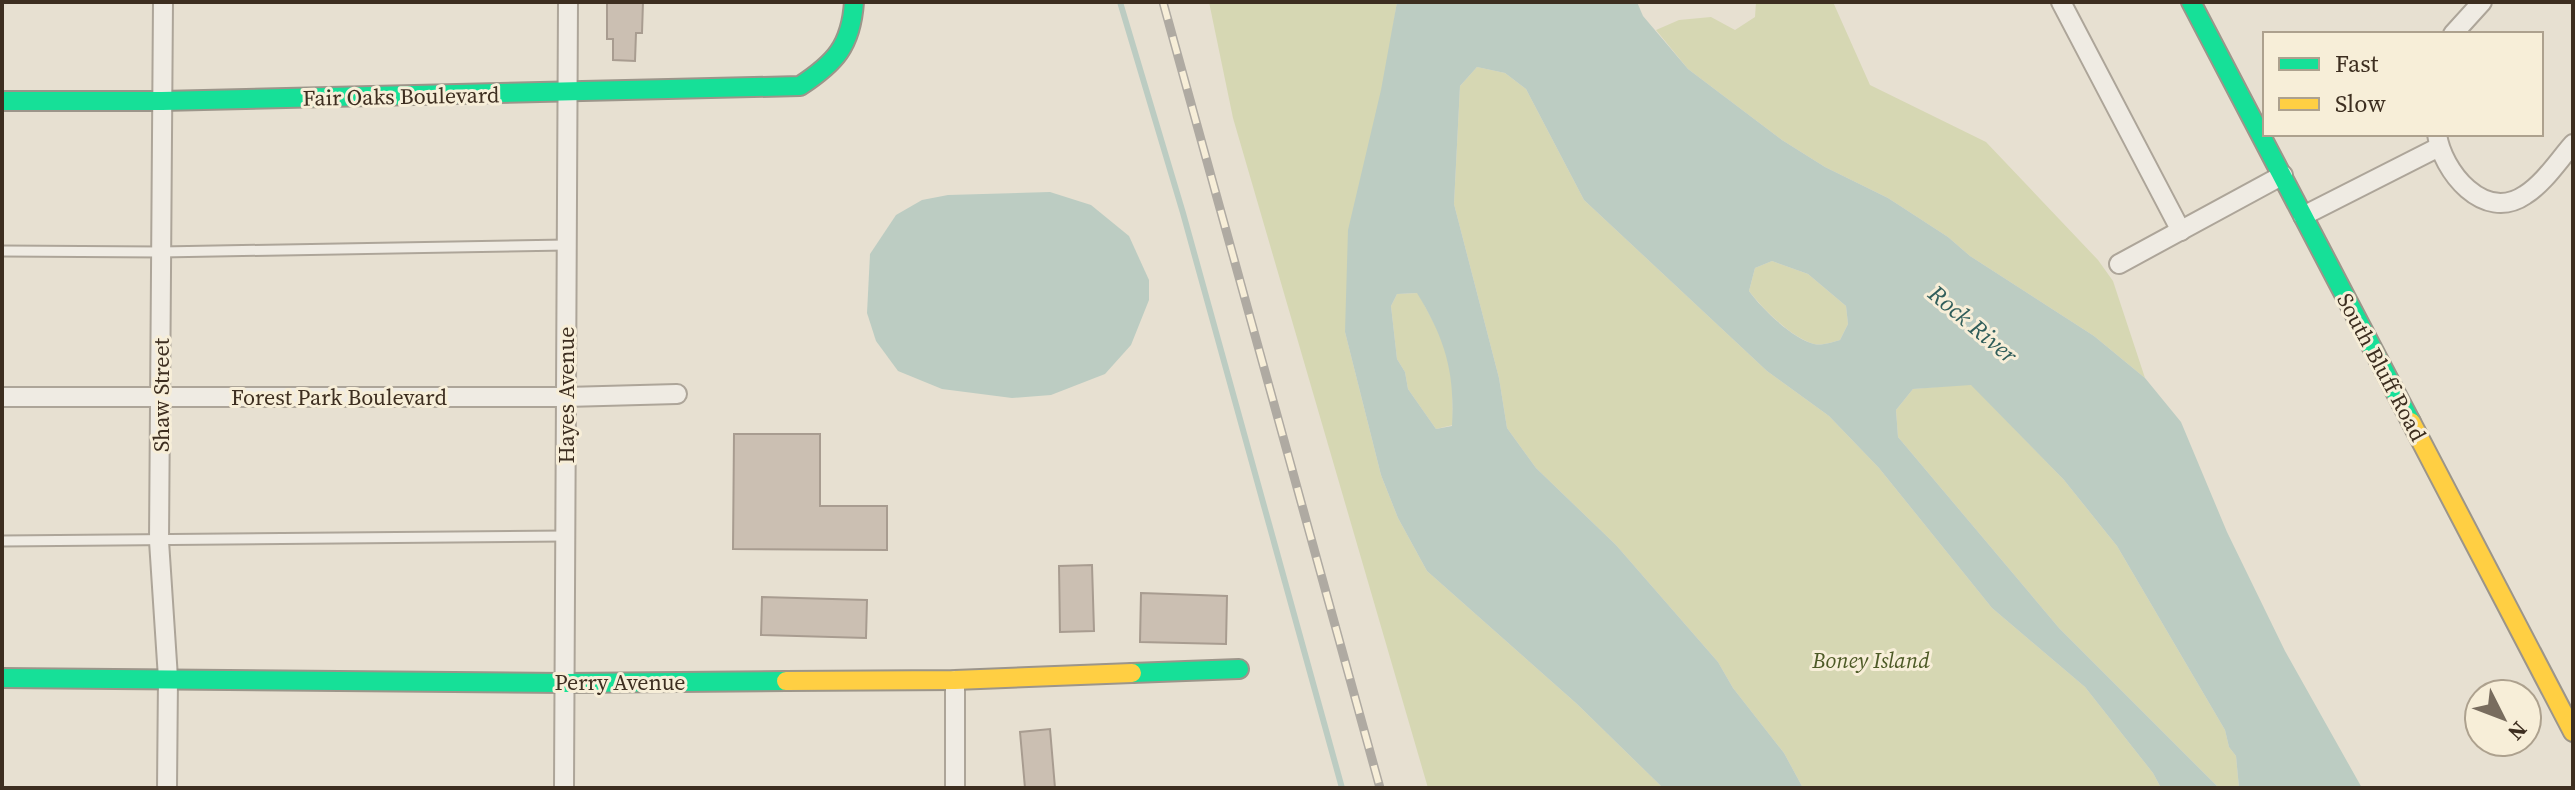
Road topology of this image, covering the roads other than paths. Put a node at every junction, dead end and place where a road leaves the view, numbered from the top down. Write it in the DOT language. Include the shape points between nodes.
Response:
graph roads {
  1 [pos="163,2"];
  2 [pos="568,2"];
  3 [pos="854,2"];
  4 [pos="2061,2"];
  5 [pos="2191,2"];
  6 [pos="2482,2"];
  7 [pos="2455,32"];
  8 [pos="566,92"];
  9 [pos="2,101"];
  10 [pos="162,101"];
  11 [pos="2438,140"];
  12 [pos="2573,144"];
  13 [pos="2283,175"];
  14 [pos="2303,216"];
  15 [pos="2181,231"];
  16 [pos="566,245"];
  17 [pos="2,251"];
  18 [pos="161,252"];
  19 [pos="2119,264"];
  20 [pos="677,394"];
  21 [pos="161,396"];
  22 [pos="2,397"];
  23 [pos="566,397"];
  24 [pos="566,536"];
  25 [pos="2,541"];
  26 [pos="159,541"];
  27 [pos="1239,669"];
  28 [pos="2,678"];
  29 [pos="168,678"];
  30 [pos="955,680"];
  31 [pos="565,683"];
  32 [pos="2573,732"];
  33 [pos="167,788"];
  34 [pos="564,788"];
  35 [pos="955,788"];
  1 -- 10 [label="street, Shaw Street"];
  2 -- 8 [label="street, Hayes Avenue"];
  3 -- 8 [label="street, Fair Oaks Boulevard" via="845,50 828,69 800,86"];
  4 -- 15 [label="street"];
  5 -- 13 [label="street, South Bluff Road"];
  6 -- 7 [label="street"];
  8 -- 10 [label="street, Fair Oaks Boulevard"];
  8 -- 16 [label="street, Hayes Avenue"];
  9 -- 10 [label="street, Fair Oaks Boulevard"];
  10 -- 18 [label="street, Shaw Street"];
  11 -- 12 [label="street" via="2461,184 2503,203 2524,196"];
  11 -- 14 [label="street"];
  13 -- 14 [label="street, South Bluff Road"];
  13 -- 15 [label="street"];
  14 -- 32 [label="street, South Bluff Road"];
  15 -- 19 [label="street"];
  16 -- 18 [label="lane"];
  16 -- 23 [label="street, Hayes Avenue"];
  17 -- 18 [label="lane"];
  18 -- 21 [label="street, Shaw Street"];
  20 -- 23 [label="street, Forest Park Boulevard"];
  21 -- 22 [label="street, Forest Park Boulevard"];
  21 -- 23 [label="street, Forest Park Boulevard"];
  21 -- 26 [label="street, Shaw Street"];
  23 -- 24 [label="street, Hayes Avenue"];
  24 -- 26 [label="lane"];
  24 -- 31 [label="street, Hayes Avenue"];
  25 -- 26 [label="lane"];
  26 -- 29 [label="street, Shaw Street"];
  27 -- 30 [label="street, Perry Avenue"];
  28 -- 29 [label="street, Perry Avenue"];
  29 -- 31 [label="street, Perry Avenue"];
  29 -- 33 [label="street, Shaw Street"];
  30 -- 31 [label="street, Perry Avenue"];
  30 -- 35 [label="street"];
  31 -- 34 [label="street, Hayes Avenue"];
}
